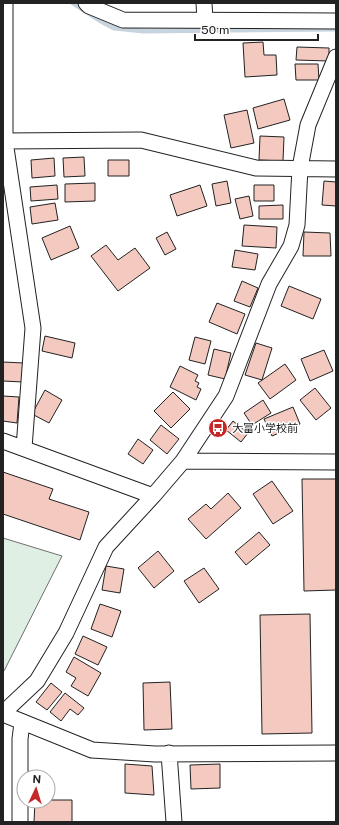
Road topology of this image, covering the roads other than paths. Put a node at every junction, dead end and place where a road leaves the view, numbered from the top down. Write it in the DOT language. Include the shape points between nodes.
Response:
graph roads {
  1 [pos="5,3"];
  2 [pos="86,3"];
  3 [pos="204,3"];
  4 [pos="205,20"];
  5 [pos="336,21"];
  6 [pos="336,56"];
  7 [pos="4,141"];
  8 [pos="300,168"];
  9 [pos="336,169"];
  10 [pos="3,441"];
  11 [pos="24,448"];
  12 [pos="183,461"];
  13 [pos="336,462"];
  14 [pos="153,496"];
  15 [pos="3,714"];
  16 [pos="22,723"];
  17 [pos="169,753"];
  18 [pos="336,753"];
  19 [pos="20,822"];
  20 [pos="174,822"];
  1 -- 7 [label="street"];
  2 -- 4 [label="street" via="123,20"];
  3 -- 4 [label="street"];
  4 -- 5 [label="street"];
  6 -- 8 [label="street" via="308,125"];
  7 -- 8 [label="street" via="141,140 256,168"];
  7 -- 11 [label="street" via="34,328"];
  8 -- 9 [label="street"];
  8 -- 12 [label="street" via="297,225 291,246 269,284 226,396"];
  10 -- 11 [label="street"];
  11 -- 14 [label="street"];
  12 -- 13 [label="street"];
  12 -- 14 [label="street"];
  14 -- 15 [label="street" via="106,547 66,633 37,681"];
  15 -- 16 [label="street"];
  16 -- 17 [label="street" via="92,750"];
  16 -- 19 [label="street"];
  17 -- 18 [label="street"];
  17 -- 20 [label="street"];
}
